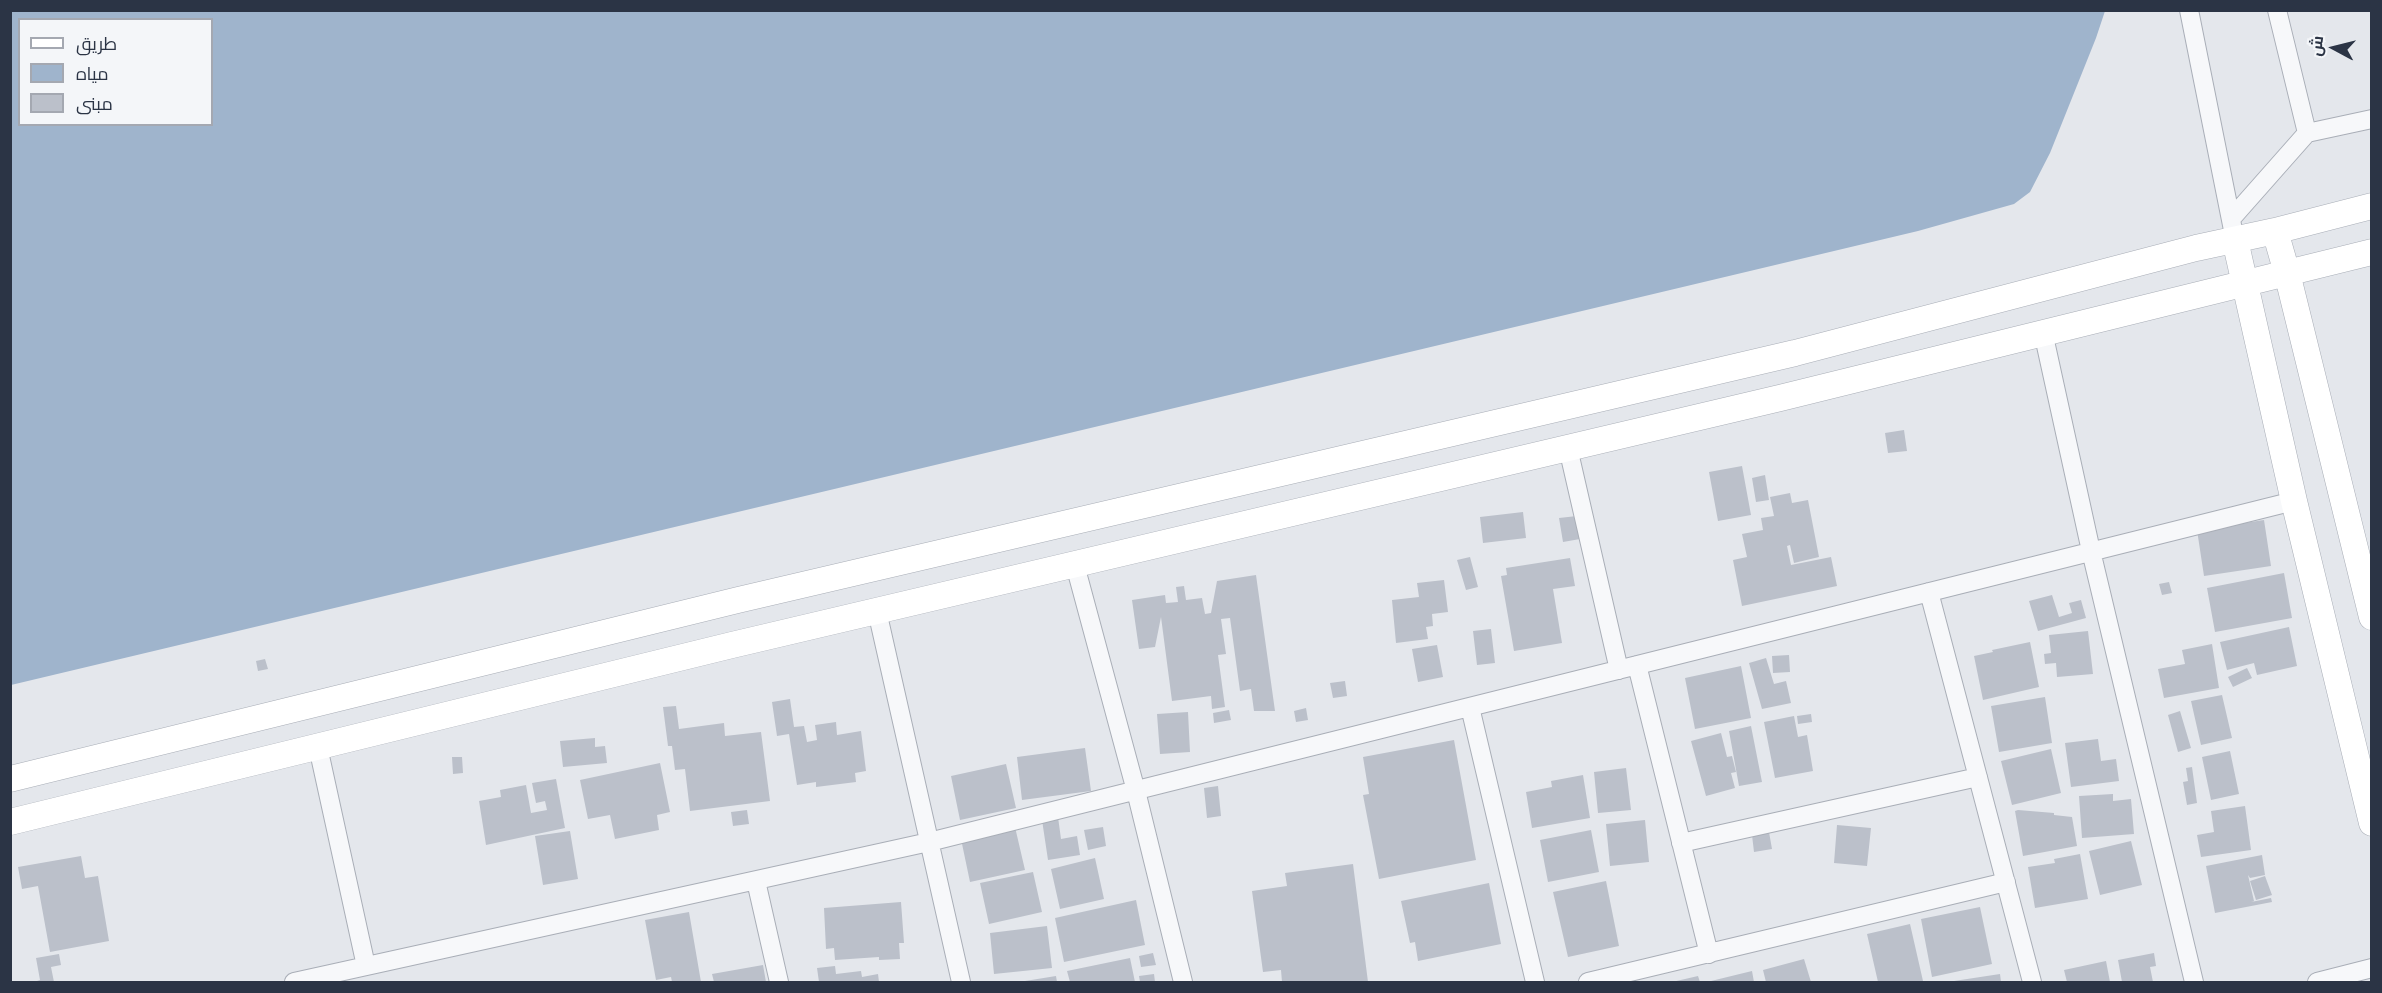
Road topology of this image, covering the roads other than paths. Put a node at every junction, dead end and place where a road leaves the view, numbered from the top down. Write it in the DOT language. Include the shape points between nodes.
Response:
graph roads {
  1 [pos="2189,10"];
  2 [pos="2277,10"];
  3 [pos="2372,119"];
  4 [pos="2307,133"];
  5 [pos="2372,206"];
  6 [pos="2234,230"];
  7 [pos="2275,231"];
  8 [pos="2372,252"];
  9 [pos="2287,273"];
  10 [pos="2247,284"];
  11 [pos="2043,332"];
  12 [pos="1568,448"];
  13 [pos="2294,501"];
  14 [pos="2363,546"];
  15 [pos="2091,551"];
  16 [pos="1075,565"];
  17 [pos="1929,592"];
  18 [pos="877,611"];
  19 [pos="2372,618"];
  20 [pos="1637,665"];
  21 [pos="1619,670"];
  22 [pos="1470,707"];
  23 [pos="318,747"];
  24 [pos="1978,777"];
  25 [pos="10,779"];
  26 [pos="1136,791"];
  27 [pos="10,822"];
  28 [pos="2372,823"];
  29 [pos="929,842"];
  30 [pos="1681,843"];
  31 [pos="756,881"];
  32 [pos="2006,882"];
  33 [pos="1708,954"];
  34 [pos="366,966"];
  35 [pos="2372,969"];
  36 [pos="294,982"];
  37 [pos="779,982"];
  38 [pos="961,982"];
  39 [pos="1183,982"];
  40 [pos="1535,982"];
  41 [pos="1588,982"];
  42 [pos="2032,982"];
  43 [pos="2194,982"];
  44 [pos="2317,982"];
  1 -- 6 [label="street"];
  2 -- 4 [label="street"];
  3 -- 4 [label="street"];
  4 -- 6 [label="street"];
  5 -- 7 [label="street"];
  6 -- 7 [label="street"];
  6 -- 10 [label="street"];
  6 -- 25 [label="street" via="2196,248 1795,353 738,600"];
  7 -- 9 [label="street"];
  8 -- 9 [label="street"];
  9 -- 10 [label="street"];
  9 -- 14 [label="street"];
  10 -- 11 [label="street"];
  10 -- 13 [label="street"];
  11 -- 12 [label="street"];
  11 -- 15 [label="street"];
  12 -- 16 [label="street"];
  12 -- 21 [label="street"];
  13 -- 15 [label="street"];
  13 -- 28 [label="street"];
  14 -- 19 [label="street"];
  15 -- 17 [label="street"];
  15 -- 43 [label="street"];
  16 -- 18 [label="street"];
  16 -- 26 [label="street"];
  17 -- 20 [label="street"];
  17 -- 24 [label="street"];
  18 -- 23 [label="street"];
  18 -- 29 [label="street"];
  20 -- 21 [label="street"];
  20 -- 30 [label="street"];
  21 -- 22 [label="street"];
  22 -- 26 [label="street"];
  22 -- 40 [label="street"];
  23 -- 27 [label="street"];
  23 -- 34 [label="street"];
  24 -- 30 [label="street"];
  24 -- 32 [label="street"];
  26 -- 29 [label="street"];
  26 -- 39 [label="street"];
  29 -- 31 [label="street"];
  29 -- 38 [label="street"];
  30 -- 33 [label="street"];
  31 -- 34 [label="street"];
  31 -- 37 [label="street"];
  32 -- 33 [label="street"];
  32 -- 42 [label="street"];
  33 -- 41 [label="street"];
  34 -- 36 [label="street"];
  35 -- 44 [label="street"];
}
